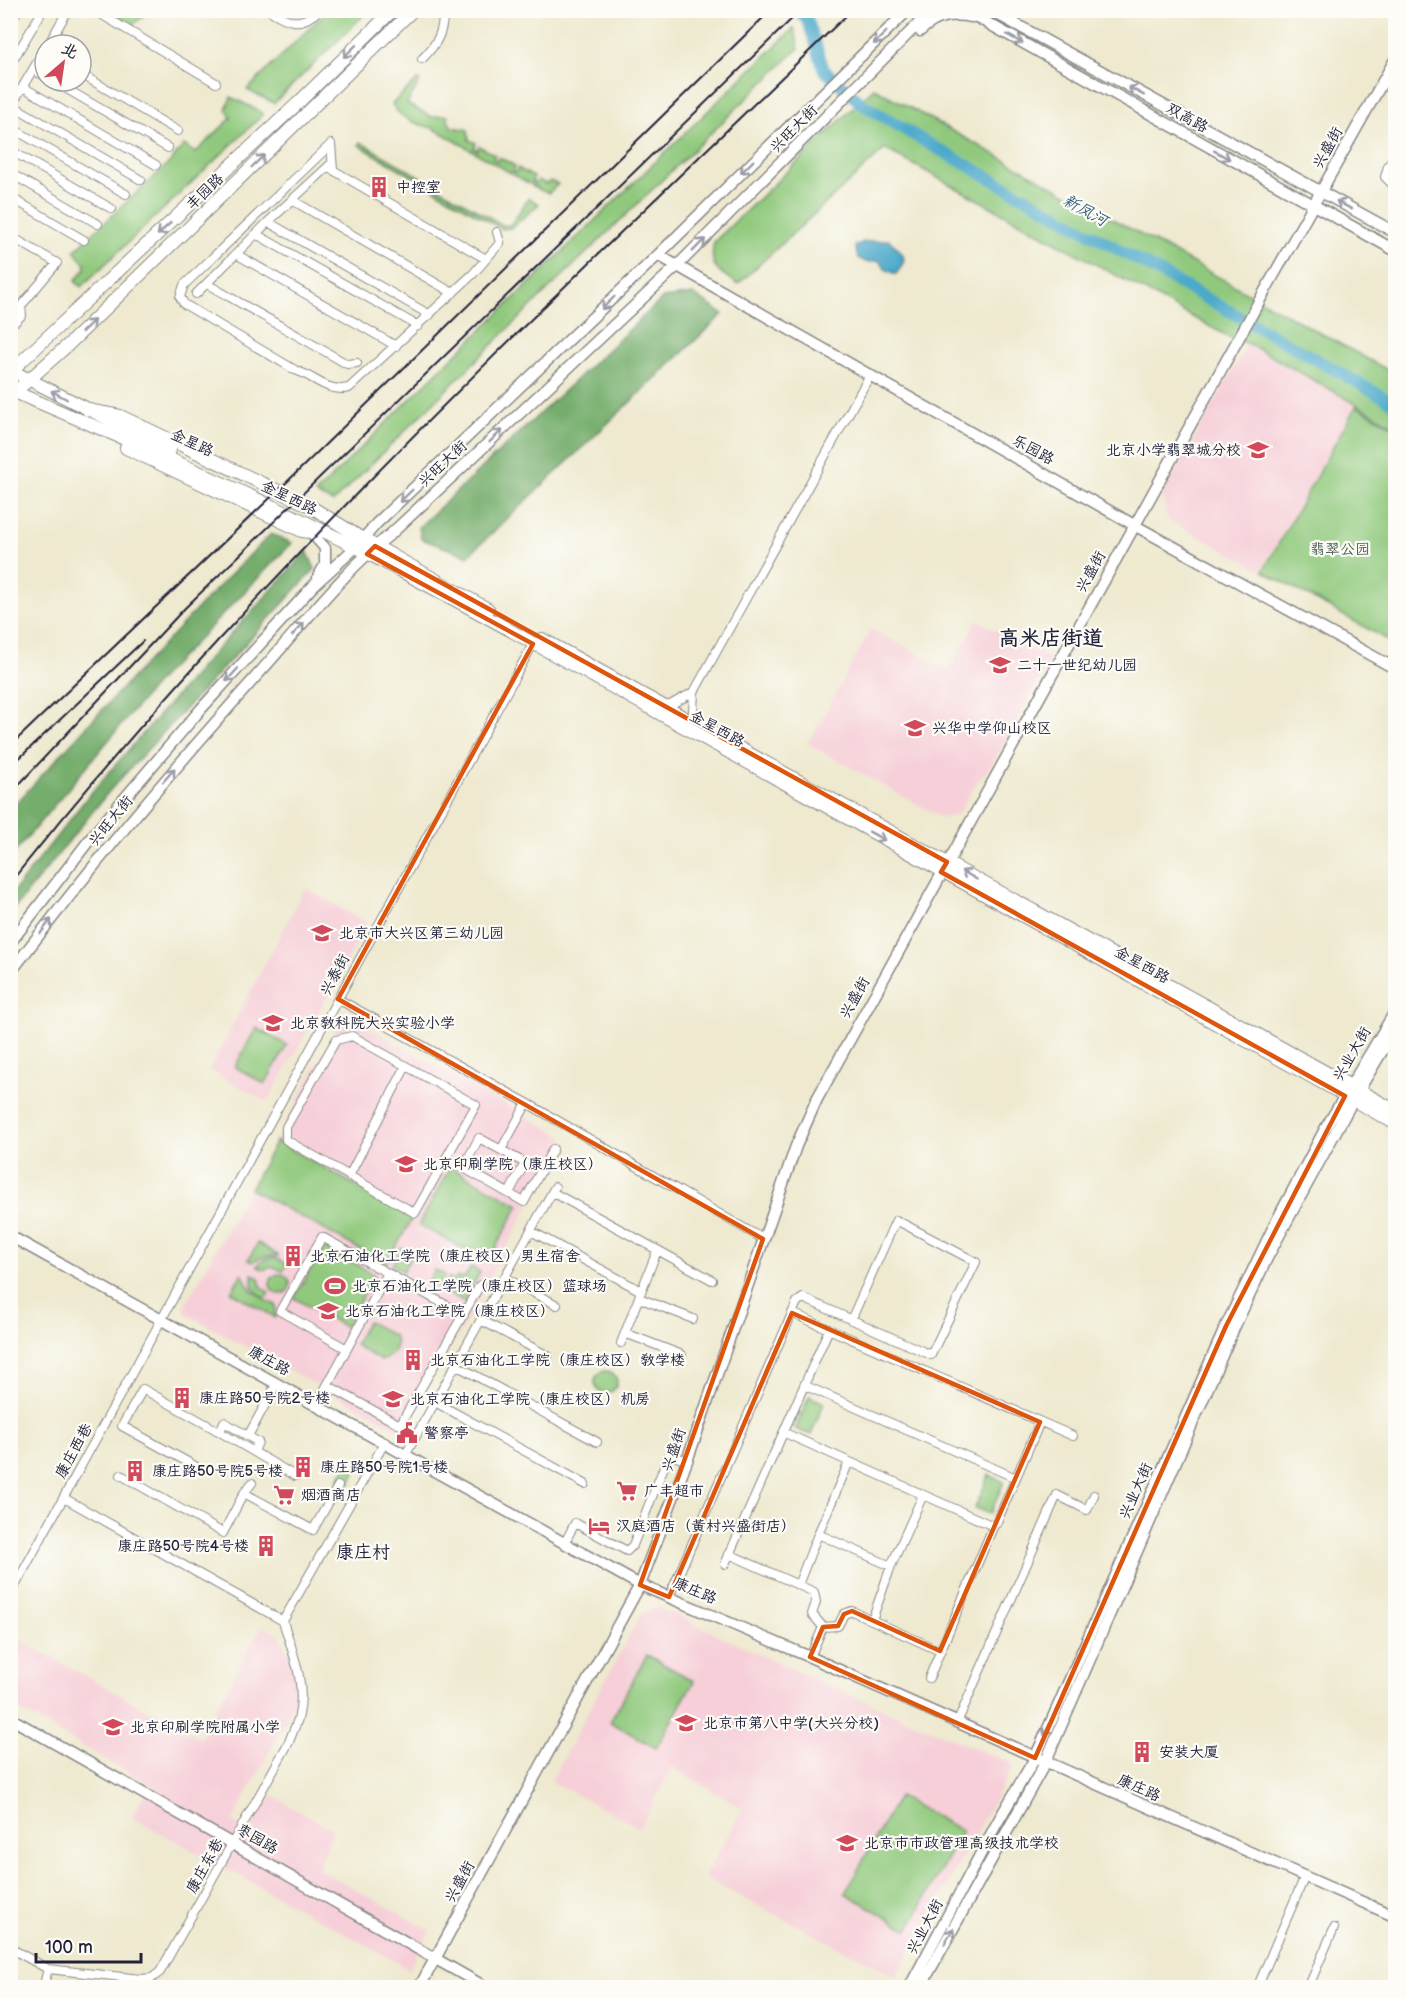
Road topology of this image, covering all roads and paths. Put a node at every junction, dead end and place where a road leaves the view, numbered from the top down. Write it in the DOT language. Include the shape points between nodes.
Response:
graph roads {
  1 [pos="43,10"];
  2 [pos="68,10"];
  3 [pos="94,10"];
  4 [pos="269,10"];
  5 [pos="319,10"];
  6 [pos="393,10"];
  7 [pos="413,10"];
  8 [pos="443,10"];
  9 [pos="908,10"];
  10 [pos="964,10"];
  11 [pos="990,10"];
  12 [pos="1001,10"];
  13 [pos="929,12"];
  14 [pos="978,18"];
  15 [pos="55,33"];
  16 [pos="1030,33"];
  17 [pos="1395,58"];
  18 [pos="422,59"];
  19 [pos="880,63"];
  20 [pos="10,65"];
  21 [pos="33,70"];
  22 [pos="93,81"];
  23 [pos="216,83"];
  24 [pos="22,87"];
  25 [pos="74,93"];
  26 [pos="11,106"];
  27 [pos="10,127"];
  28 [pos="178,131"];
  29 [pos="168,148"];
  30 [pos="10,150"];
  31 [pos="1395,153"];
  32 [pos="331,164"];
  33 [pos="156,165"];
  34 [pos="10,173"];
  35 [pos="141,180"];
  36 [pos="1395,188"];
  37 [pos="1321,192"];
  38 [pos="126,194"];
  39 [pos="10,197"];
  40 [pos="292,200"];
  41 [pos="1313,206"];
  42 [pos="112,209"];
  43 [pos="268,222"];
  44 [pos="98,224"];
  45 [pos="497,232"];
  46 [pos="1395,233"];
  47 [pos="256,234"];
  48 [pos="10,236"];
  49 [pos="84,240"];
  50 [pos="1395,251"];
  51 [pos="236,254"];
  52 [pos="658,255"];
  53 [pos="486,259"];
  54 [pos="677,266"];
  55 [pos="207,284"];
  56 [pos="196,294"];
  57 [pos="453,294"];
  58 [pos="430,315"];
  59 [pos="10,322"];
  60 [pos="418,326"];
  61 [pos="56,330"];
  62 [pos="396,346"];
  63 [pos="64,348"];
  64 [pos="357,363"];
  65 [pos="11,371"];
  66 [pos="870,375"];
  67 [pos="30,381"];
  68 [pos="13,391"];
  69 [pos="65,414"];
  70 [pos="289,514"];
  71 [pos="1134,525"];
  72 [pos="311,531"];
  73 [pos="329,534"];
  74 [pos="365,547"];
  75 [pos="314,585"];
  76 [pos="533,644"];
  77 [pos="1395,669"];
  78 [pos="694,692"];
  79 [pos="660,705"];
  80 [pos="702,727"];
  81 [pos="944,867"];
  82 [pos="10,943"];
  83 [pos="10,973"];
  84 [pos="338,999"];
  85 [pos="1395,1010"];
  86 [pos="1395,1028"];
  87 [pos="406,1066"];
  88 [pos="1352,1093"];
  89 [pos="526,1103"];
  90 [pos="1395,1111"];
  91 [pos="1395,1124"];
  92 [pos="553,1149"];
  93 [pos="501,1150"];
  94 [pos="446,1158"];
  95 [pos="463,1168"];
  96 [pos="349,1176"];
  97 [pos="509,1193"];
  98 [pos="531,1231"];
  99 [pos="10,1236"];
  100 [pos="763,1239"];
  101 [pos="657,1251"];
  102 [pos="388,1273"];
  103 [pos="505,1278"];
  104 [pos="712,1280"];
  105 [pos="480,1285"];
  106 [pos="640,1294"];
  107 [pos="557,1305"];
  108 [pos="792,1313"];
  109 [pos="464,1315"];
  110 [pos="693,1318"];
  111 [pos="162,1320"];
  112 [pos="481,1320"];
  113 [pos="851,1320"];
  114 [pos="829,1329"];
  115 [pos="625,1333"];
  116 [pos="621,1343"];
  117 [pos="347,1349"];
  118 [pos="682,1355"];
  119 [pos="548,1356"];
  120 [pos="456,1365"];
  121 [pos="277,1383"];
  122 [pos="327,1385"];
  123 [pos="804,1385"];
  124 [pos="435,1402"];
  125 [pos="317,1404"];
  126 [pos="1040,1422"];
  127 [pos="784,1431"];
  128 [pos="220,1432"];
  129 [pos="248,1436"];
  130 [pos="1073,1436"];
  131 [pos="385,1442"];
  132 [pos="597,1442"];
  133 [pos="254,1452"];
  134 [pos="406,1454"];
  135 [pos="687,1461"];
  136 [pos="849,1462"];
  137 [pos="195,1466"];
  138 [pos="121,1475"];
  139 [pos="295,1476"];
  140 [pos="1016,1478"];
  141 [pos="252,1482"];
  142 [pos="585,1484"];
  143 [pos="338,1486"];
  144 [pos="244,1492"];
  145 [pos="923,1494"];
  146 [pos="1094,1495"];
  147 [pos="64,1498"];
  148 [pos="994,1525"];
  149 [pos="818,1534"];
  150 [pos="565,1542"];
  151 [pos="729,1554"];
  152 [pos="725,1564"];
  153 [pos="891,1566"];
  154 [pos="640,1584"];
  155 [pos="798,1585"];
  156 [pos="10,1595"];
  157 [pos="669,1597"];
  158 [pos="872,1620"];
  159 [pos="283,1621"];
  160 [pos="823,1627"];
  161 [pos="940,1651"];
  162 [pos="810,1657"];
  163 [pos="929,1678"];
  164 [pos="10,1718"];
  165 [pos="957,1723"];
  166 [pos="1040,1760"];
  167 [pos="234,1843"];
  168 [pos="1305,1876"];
  169 [pos="1395,1917"];
  170 [pos="1334,1928"];
  171 [pos="10,1948"];
  172 [pos="435,1958"];
  173 [pos="48,1969"];
  174 [pos="43,1988"];
  175 [pos="419,1988"];
  176 [pos="487,1988"];
  177 [pos="909,1988"];
  178 [pos="920,1988"];
  179 [pos="1257,1988"];
  180 [pos="1308,1988"];
  1 -- 20 [label="street"];
  2 -- 15 [label="street"];
  3 -- 23 [label="street"];
  4 -- 5 [label="street" via="287,21 298,22"];
  6 -- 61 [label="main road, 丰园路, one-way"];
  63 -- 7 [label="main road, 丰园路, one-way"];
  8 -- 18 [label="street" via="440,36"];
  9 -- 52 [label="street, 兴旺大街, one-way"];
  10 -- 14 [label="street, 双高路"];
  11 -- 16 [label="street, 双高路"];
  12 -- 16 [label="street"];
  13 -- 19 [label="street, 兴旺大街"];
  14 -- 19 [label="street" via="956,14 939,18"];
  14 -- 41 [label="street, 双高路, one-way"];
  37 -- 16 [label="street, 双高路, one-way"];
  17 -- 37 [label="street, 兴盛街"];
  54 -- 19 [label="street, 兴旺大街, one-way"];
  21 -- 24 [label="street"];
  22 -- 28 [label="street"];
  24 -- 26 [label="street"];
  24 -- 33 [label="street"];
  25 -- 29 [label="street"];
  26 -- 35 [label="street"];
  27 -- 38 [label="street"];
  30 -- 42 [label="street"];
  31 -- 36 [label="street" via="1385,177"];
  32 -- 40 [label="street"];
  32 -- 53 [label="street" via="333,170"];
  32 -- 62 [label="street" via="331,144 184,285 180,297 192,309 331,389 349,388"];
  34 -- 44 [label="street"];
  37 -- 41 [label="street, 兴盛街"];
  46 -- 37 [label="street, 双高路, one-way"];
  39 -- 49 [label="street"];
  40 -- 43 [label="street"];
  40 -- 57 [label="street"];
  41 -- 50 [label="street, 双高路"];
  41 -- 71 [label="street, 兴盛街"];
  43 -- 47 [label="street"];
  43 -- 58 [label="street"];
  45 -- 53 [label="street" via="500,243"];
  47 -- 51 [label="street"];
  47 -- 60 [label="street"];
  48 -- 59 [label="street" via="57,263 21,306 22,315"];
  51 -- 55 [label="street"];
  51 -- 62 [label="street"];
  52 -- 54 [label="street, 乐园路"];
  52 -- 74 [label="street, 兴旺大街, one-way"];
  53 -- 57 [label="street"];
  54 -- 66 [label="street, 乐园路"];
  74 -- 54 [label="street, 兴旺大街, one-way"];
  55 -- 56 [label="street"];
  55 -- 64 [label="street" via="347,364"];
  57 -- 58 [label="street"];
  58 -- 60 [label="street"];
  60 -- 62 [label="street"];
  61 -- 63 [label="main road" via="55,340"];
  61 -- 65 [label="main road, 丰园路"];
  63 -- 67 [label="main road, 丰园路"];
  65 -- 67 [label="main road"];
  66 -- 71 [label="street, 乐园路"];
  66 -- 78 [label="street"];
  67 -- 68 [label="main road, 丰园路"];
  74 -- 67 [label="main road, one-way" via="308,505 120,416 88,410"];
  68 -- 69 [label="main road, 金星西路"];
  69 -- 70 [label="main road, 金星西路"];
  69 -- 72 [label="main road" via="122,446 302,531"];
  70 -- 72 [label="street"];
  70 -- 73 [label="main road, 金星西路"];
  71 -- 77 [label="street, 乐园路"];
  71 -- 81 [label="street, 兴盛街"];
  72 -- 73 [label="main road"];
  72 -- 75 [label="street" via="326,554 325,565"];
  73 -- 74 [label="main road, 金星西路"];
  74 -- 75 [label="street, 兴旺大街"];
  74 -- 76 [label="main road, 金星西路"];
  74 -- 79 [label="main road, 金星西路"];
  83 -- 74 [label="street, 兴旺大街, one-way" via="155,791 352,568"];
  75 -- 82 [label="street, 兴旺大街, one-way" via="94,834"];
  76 -- 81 [label="main road, 金星西路, one-way"];
  76 -- 84 [label="street, 兴泰街"];
  78 -- 79 [label="street" via="670,705"];
  78 -- 80 [label="street" via="693,711"];
  79 -- 80 [label="main road, 金星西路"];
  80 -- 81 [label="main road, 金星西路"];
  81 -- 88 [label="main road, 金星西路"];
  81 -- 100 [label="street, 兴盛街" via="816,1099"];
  84 -- 89 [label="street"];
  84 -- 111 [label="street, 兴泰街"];
  85 -- 88 [label="street, 兴业大街"];
  86 -- 88 [label="street, 兴业大街"];
  87 -- 94 [label="street" via="476,1105"];
  87 -- 96 [label="street"];
  87 -- 96 [label="street" via="352,1036 336,1040 286,1126 286,1140"];
  88 -- 90 [label="main road, 金星西路"];
  88 -- 91 [label="main road, 金星西路"];
  88 -- 166 [label="street, 兴业大街" via="1234,1328"];
  89 -- 93 [label="street"];
  89 -- 100 [label="street"];
  92 -- 97 [label="street" via="524,1202"];
  93 -- 95 [label="street" via="479,1138"];
  93 -- 97 [label="street" via="525,1163"];
  94 -- 95 [label="street"];
  94 -- 96 [label="street" via="415,1214"];
  95 -- 97 [label="street"];
  98 -- 101 [label="street" via="554,1190"];
  98 -- 103 [label="street"];
  98 -- 106 [label="street"];
  99 -- 111 [label="street, 康庄路"];
  100 -- 135 [label="street, 兴盛街"];
  101 -- 104 [label="street"];
  101 -- 106 [label="street"];
  102 -- 109 [label="street"];
  102 -- 117 [label="street"];
  102 -- 117 [label="street" via="322,1237 302,1269 280,1311"];
  103 -- 107 [label="street"];
  103 -- 112 [label="street"];
  105 -- 109 [label="street"];
  106 -- 110 [label="street"];
  106 -- 115 [label="street"];
  108 -- 113 [label="street" via="803,1298"];
  108 -- 114 [label="street"];
  108 -- 157 [label="street"];
  109 -- 122 [label="street" via="400,1425"];
  111 -- 121 [label="street, 康庄路"];
  111 -- 147 [label="street, 康庄西巷"];
  112 -- 119 [label="street"];
  112 -- 120 [label="street"];
  113 -- 113 [label="street" via="931,1355 976,1262 896,1220"];
  114 -- 123 [label="street"];
  114 -- 126 [label="street"];
  115 -- 116 [label="street"];
  115 -- 118 [label="street"];
  117 -- 122 [label="street"];
  120 -- 124 [label="street"];
  120 -- 132 [label="street"];
  121 -- 125 [label="street, 康庄路"];
  121 -- 129 [label="street"];
  122 -- 125 [label="street"];
  123 -- 127 [label="street"];
  123 -- 140 [label="street"];
  124 -- 134 [label="street"];
  124 -- 142 [label="street"];
  125 -- 131 [label="street, 康庄路"];
  126 -- 130 [label="street"];
  126 -- 140 [label="street"];
  127 -- 136 [label="street"];
  127 -- 151 [label="street"];
  128 -- 129 [label="street" via="224,1422"];
  128 -- 133 [label="street"];
  128 -- 137 [label="street" via="143,1389 122,1426"];
  129 -- 133 [label="street" via="258,1442"];
  131 -- 134 [label="street, 康庄路"];
  131 -- 159 [label="street"];
  133 -- 139 [label="street"];
  134 -- 150 [label="street, 康庄路"];
  135 -- 150 [label="street" via="669,1454 633,1545 627,1551 575,1523"];
  135 -- 154 [label="street, 兴盛街"];
  136 -- 145 [label="street"];
  136 -- 149 [label="street"];
  138 -- 144 [label="street" via="223,1533"];
  140 -- 148 [label="street"];
  141 -- 144 [label="street"];
  143 -- 144 [label="street" via="313,1530"];
  145 -- 148 [label="street"];
  145 -- 153 [label="street"];
  146 -- 165 [label="street" via="1087,1510 1057,1495"];
  147 -- 156 [label="street, 康庄西巷"];
  147 -- 159 [label="street"];
  148 -- 161 [label="street"];
  149 -- 153 [label="street"];
  149 -- 155 [label="street"];
  150 -- 154 [label="street, 康庄路"];
  151 -- 152 [label="street"];
  151 -- 155 [label="street"];
  153 -- 158 [label="street"];
  154 -- 157 [label="street, 康庄路"];
  154 -- 172 [label="street, 兴盛街"];
  155 -- 160 [label="street" via="814,1592 812,1614"];
  157 -- 162 [label="street, 康庄路"];
  158 -- 160 [label="street" via="852,1611 844,1614 838,1626"];
  158 -- 161 [label="street"];
  159 -- 167 [label="street, 康庄东巷" via="302,1691 299,1716"];
  160 -- 162 [label="street"];
  161 -- 163 [label="street"];
  162 -- 165 [label="street, 康庄路"];
  164 -- 167 [label="street, 枣园路"];
  165 -- 166 [label="street, 康庄路"];
  166 -- 168 [label="street, 康庄路"];
  166 -- 177 [label="street, 兴业大街" via="997,1823"];
  178 -- 166 [label="street, 兴业大街, one-way"];
  167 -- 172 [label="street, 枣园路"];
  167 -- 173 [label="street, 康庄东巷" via="160,1972 152,1978"];
  168 -- 169 [label="street, 康庄路"];
  168 -- 179 [label="street"];
  170 -- 180 [label="street"];
  171 -- 173 [label="street"];
  172 -- 175 [label="street, 兴盛街"];
  172 -- 176 [label="street, 枣园路"];
  173 -- 174 [label="street"];
}
